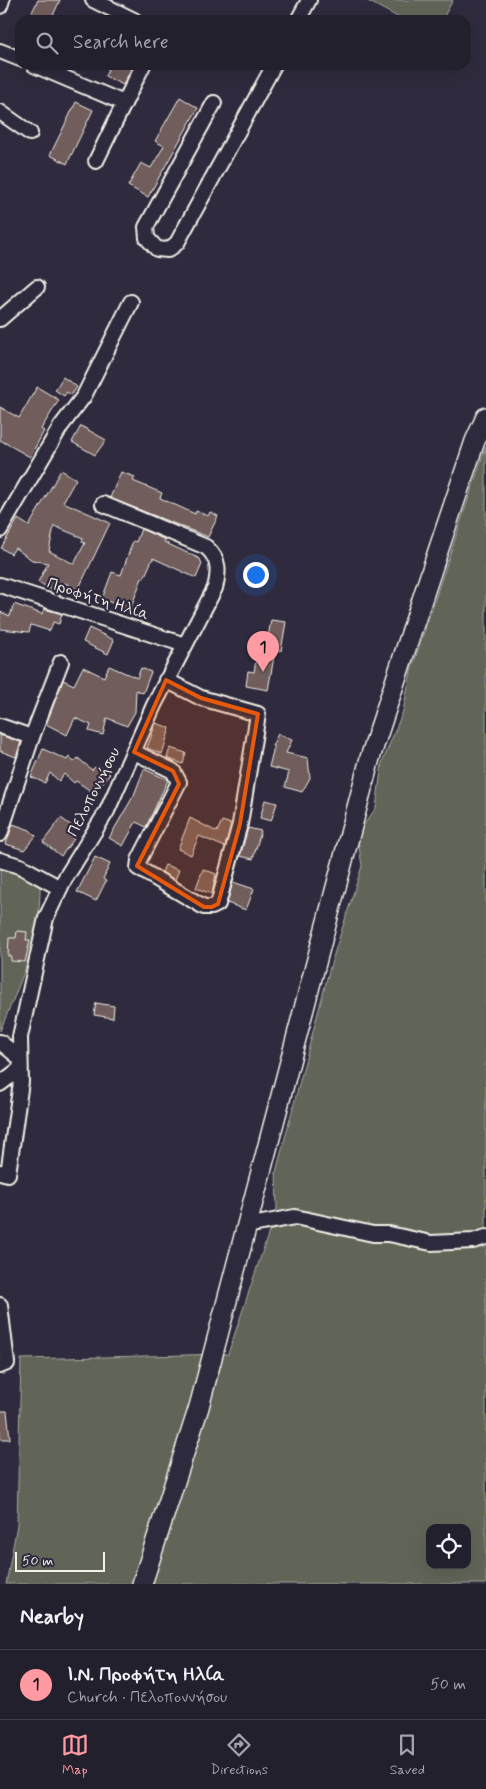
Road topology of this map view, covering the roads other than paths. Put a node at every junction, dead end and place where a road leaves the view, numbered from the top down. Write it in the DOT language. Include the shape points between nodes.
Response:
graph roads {
  1 [pos="2,0"];
  2 [pos="93,0"];
  3 [pos="309,0"];
  4 [pos="0,6"];
  5 [pos="124,15"];
  6 [pos="301,15"];
  7 [pos="0,51"];
  8 [pos="15,57"];
  9 [pos="46,70"];
  10 [pos="140,70"];
  11 [pos="271,70"];
  12 [pos="124,103"];
  13 [pos="214,103"];
  14 [pos="0,112"];
  15 [pos="30,133"];
  16 [pos="96,161"];
  17 [pos="37,287"];
  18 [pos="131,302"];
  19 [pos="0,319"];
  20 [pos="486,417"];
  21 [pos="102,504"];
  22 [pos="0,530"];
  23 [pos="0,585"];
  24 [pos="184,645"];
  25 [pos="61,662"];
  26 [pos="166,680"];
  27 [pos="0,726"];
  28 [pos="32,737"];
  29 [pos="134,752"];
  30 [pos="0,834"];
  31 [pos="0,860"];
  32 [pos="60,888"];
  33 [pos="0,1042"];
  34 [pos="20,1064"];
  35 [pos="0,1084"];
  36 [pos="4,1173"];
  37 [pos="246,1226"];
  38 [pos="486,1237"];
  39 [pos="0,1305"];
  40 [pos="2,1365"];
  41 [pos="142,1584"];
  1 -- 4 [label="street"];
  2 -- 5 [label="street"];
  3 -- 6 [label="street"];
  7 -- 8 [label="street"];
  9 -- 12 [label="street"];
  10 -- 12 [label="street"];
  11 -- 13 [label="street" via="177,244 168,250 158,249 147,238 146,227"];
  12 -- 16 [label="street"];
  14 -- 15 [label="street"];
  17 -- 19 [label="street"];
  18 -- 22 [label="street" via="84,396 61,426"];
  20 -- 37 [label="street" via="436,554 370,758"];
  21 -- 24 [label="street, Πελοποννήσου" via="206,547 214,554 218,575 215,588"];
  23 -- 24 [label="street, Προφήτη Ηλία"];
  24 -- 26 [label="street, Πελοποννήσου"];
  25 -- 28 [label="street"];
  26 -- 29 [label="street, Πελοποννήσου"];
  26 -- 29 [label="street" via="208,700 258,714 240,824 218,904 204,907 138,868 139,860 179,782 173,771"];
  27 -- 28 [label="street"];
  28 -- 30 [label="street"];
  29 -- 32 [label="street, Πελοποννήσου" via="98,827"];
  31 -- 32 [label="street" via="20,866"];
  32 -- 34 [label="street, Πελοποννήσου" via="44,924 23,1019"];
  33 -- 34 [label="street"];
  34 -- 35 [label="street"];
  34 -- 36 [label="street, Πελοποννήσου" via="21,1082"];
  37 -- 38 [label="street" via="295,1217 431,1243 473,1241"];
  37 -- 41 [label="street" via="199,1406"];
  39 -- 40 [label="street" via="7,1363"];
}
